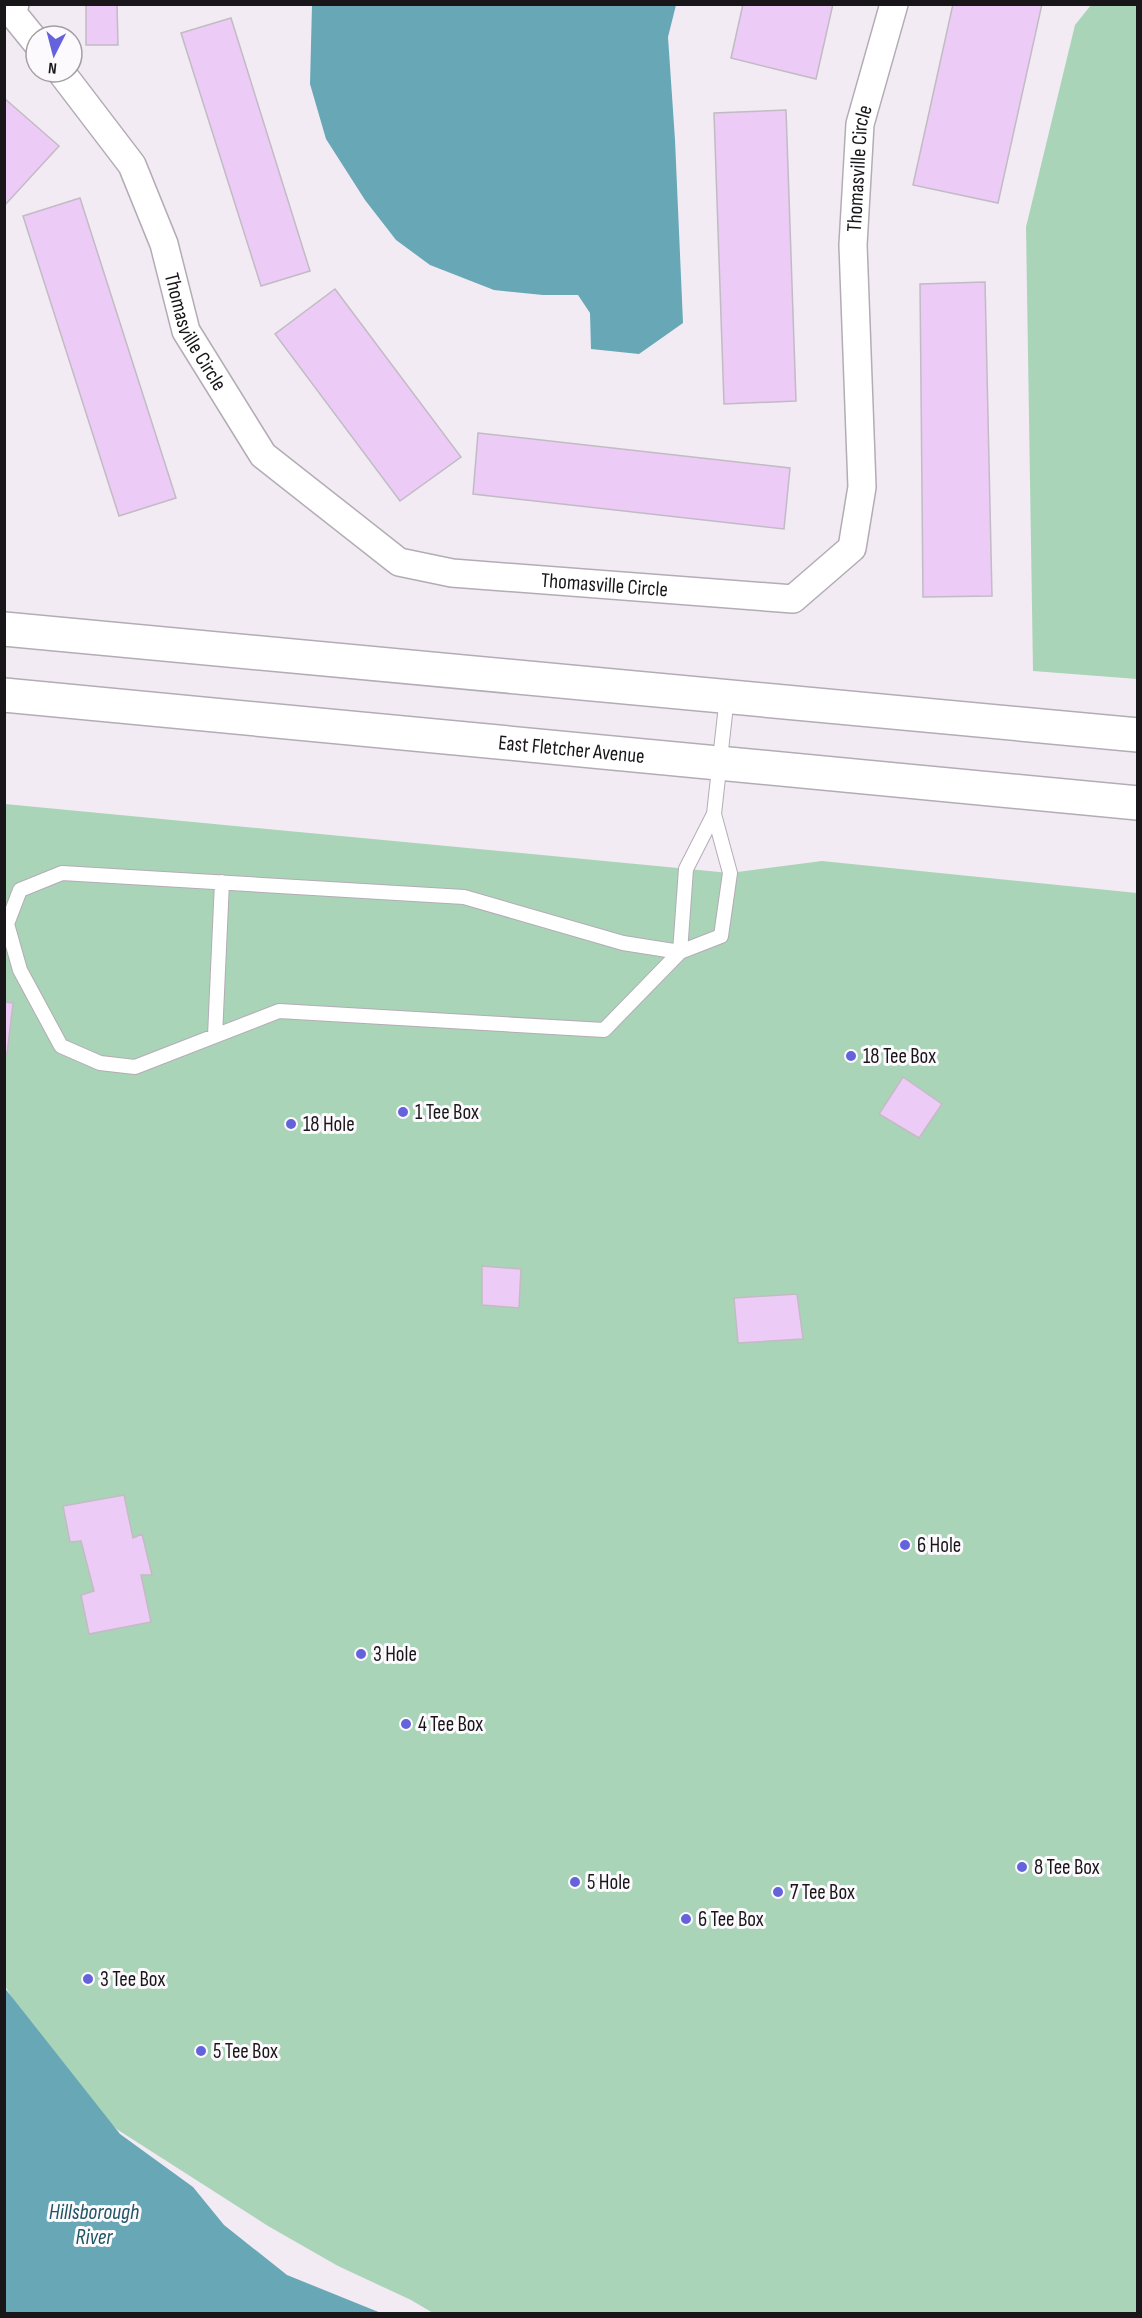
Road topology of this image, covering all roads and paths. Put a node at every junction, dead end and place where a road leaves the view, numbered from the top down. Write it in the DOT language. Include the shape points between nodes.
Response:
graph roads {
  1 [pos="15,4"];
  2 [pos="894,4"];
  3 [pos="24,27"];
  4 [pos="69,84"];
  5 [pos="4,629"];
  6 [pos="4,695"];
  7 [pos="727,696"];
  8 [pos="1137,735"];
  9 [pos="720,764"];
  10 [pos="1137,803"];
  11 [pos="714,814"];
  12 [pos="222,882"];
  13 [pos="680,952"];
  14 [pos="215,1036"];
  1 -- 3 [label="street" via="10,10"];
  2 -- 4 [label="street, Thomasville Circle" via="860,124 853,245 862,487 852,548 793,599 452,573 399,562 263,455 186,331 164,244 132,165"];
  5 -- 7 [label="main road"];
  6 -- 9 [label="main road, East Fletcher Avenue"];
  7 -- 8 [label="main road"];
  7 -- 9 [label="lane"];
  9 -- 10 [label="main road, East Fletcher Avenue"];
  9 -- 11 [label="lane"];
  11 -- 13 [label="lane" via="686,869"];
  11 -- 13 [label="lane" via="730,873 721,936"];
  12 -- 13 [label="lane" via="464,897 623,943"];
  12 -- 14 [label="lane"];
  12 -- 14 [label="lane" via="62,873 20,890 7,924 20,970 62,1046 100,1063 135,1067"];
  13 -- 14 [label="lane" via="604,1030 279,1011"];
}
